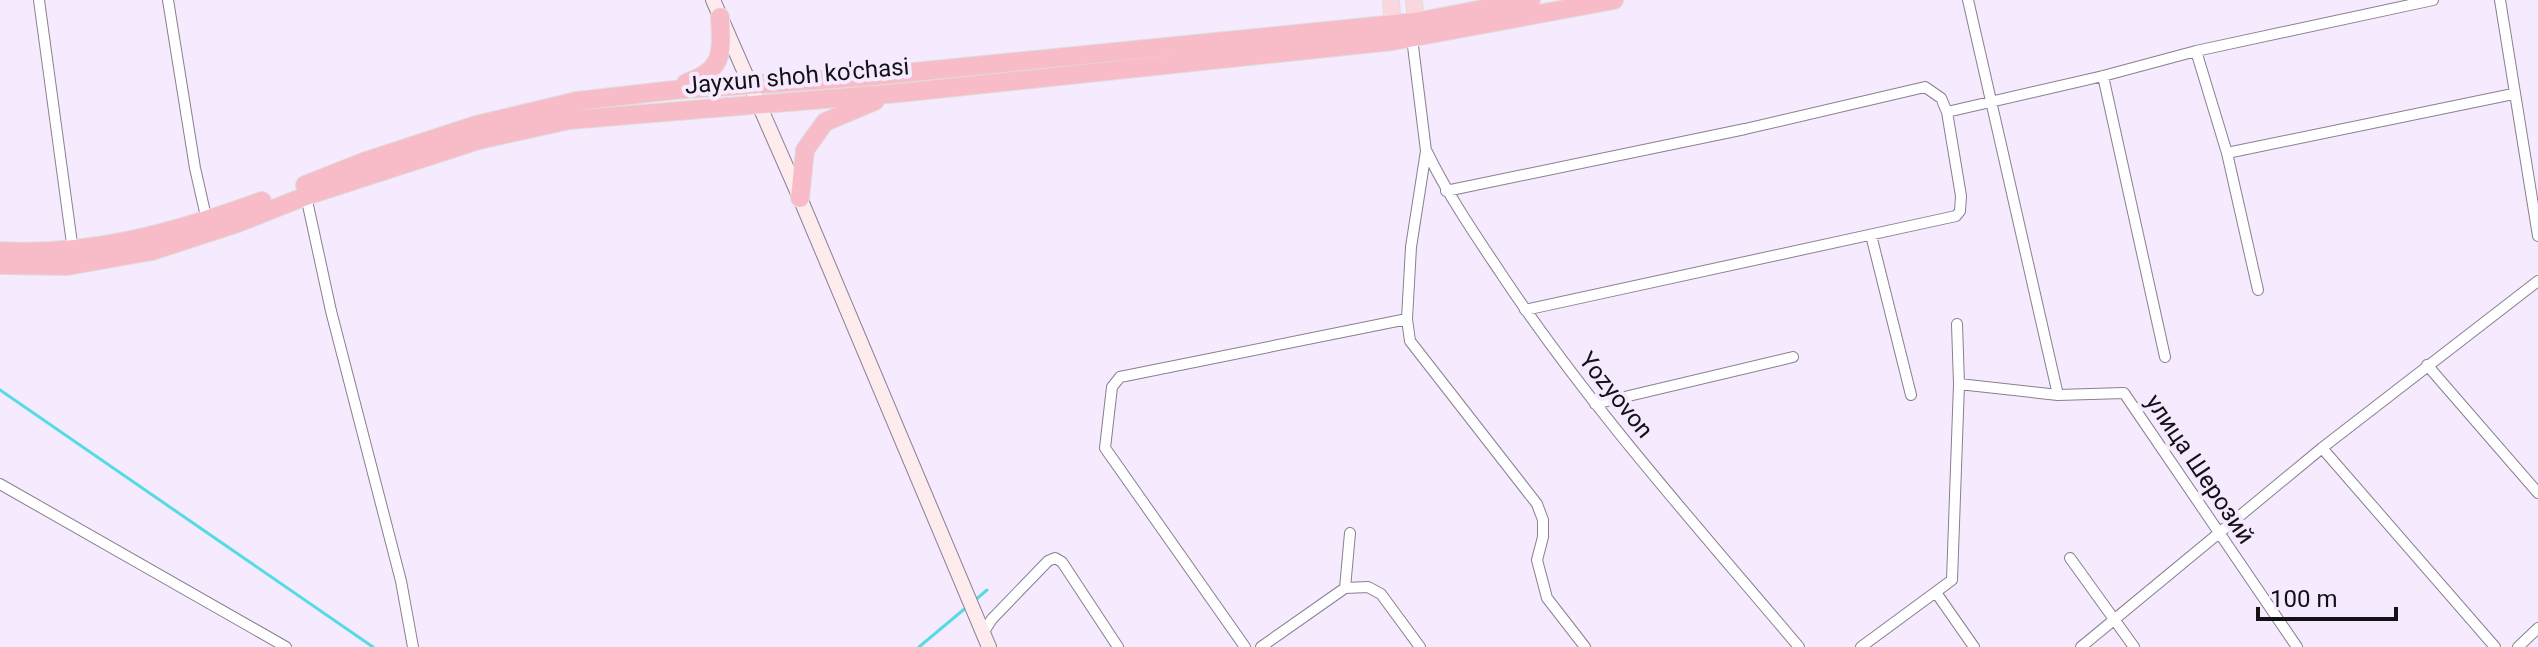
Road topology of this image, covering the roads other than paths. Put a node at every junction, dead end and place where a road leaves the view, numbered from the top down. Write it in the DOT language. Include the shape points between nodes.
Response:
graph roads {
  1 [pos="39,0"];
  2 [pos="168,0"];
  3 [pos="1391,0"];
  4 [pos="1414,0"];
  5 [pos="1531,0"];
  6 [pos="1614,0"];
  7 [pos="1968,0"];
  8 [pos="2433,0"];
  9 [pos="2500,0"];
  10 [pos="716,8"];
  11 [pos="1406,32"];
  12 [pos="2196,51"];
  13 [pos="2103,76"];
  14 [pos="750,85"];
  15 [pos="899,93"];
  16 [pos="637,94"];
  17 [pos="2513,94"];
  18 [pos="1992,99"];
  19 [pos="758,103"];
  20 [pos="1947,112"];
  21 [pos="1426,151"];
  22 [pos="2227,153"];
  23 [pos="1446,191"];
  24 [pos="306,196"];
  25 [pos="800,198"];
  26 [pos="207,221"];
  27 [pos="1871,235"];
  28 [pos="2538,236"];
  29 [pos="0,251"];
  30 [pos="73,251"];
  31 [pos="0,265"];
  32 [pos="2537,282"];
  33 [pos="2258,290"];
  34 [pos="1525,310"];
  35 [pos="1407,319"];
  36 [pos="1957,324"];
  37 [pos="1793,357"];
  38 [pos="2165,357"];
  39 [pos="2427,365"];
  40 [pos="1959,384"];
  41 [pos="1911,395"];
  42 [pos="2058,395"];
  43 [pos="1595,404"];
  44 [pos="2322,448"];
  45 [pos="0,484"];
  46 [pos="2538,493"];
  47 [pos="2219,532"];
  48 [pos="1350,533"];
  49 [pos="2070,558"];
  50 [pos="1345,588"];
  51 [pos="1937,594"];
  52 [pos="2114,620"];
  53 [pos="2538,628"];
  54 [pos="986,640"];
  55 [pos="286,647"];
  56 [pos="413,647"];
  57 [pos="1118,647"];
  58 [pos="1245,647"];
  59 [pos="1261,647"];
  60 [pos="1420,647"];
  61 [pos="1585,647"];
  62 [pos="1799,647"];
  63 [pos="1861,647"];
  64 [pos="1974,647"];
  65 [pos="2081,647"];
  66 [pos="2134,647"];
  67 [pos="2297,647"];
  68 [pos="2495,647"];
  69 [pos="2518,647"];
  1 -- 30 [label="street"];
  2 -- 26 [label="street"];
  3 -- 11 [label="main road"];
  4 -- 11 [label="main road"];
  5 -- 11 [label="highway, Jayxun shoh ko'chasi"];
  6 -- 11 [label="highway, Jayxun shoh ko'chasi"];
  7 -- 18 [label="street"];
  8 -- 12 [label="street"];
  9 -- 17 [label="street"];
  10 -- 14 [label="main road"];
  10 -- 16 [label="highway" via="722,45 717,64 705,77"];
  11 -- 14 [label="highway, Jayxun shoh ko'chasi"];
  11 -- 15 [label="highway, Jayxun shoh ko'chasi"];
  11 -- 21 [label="street"];
  12 -- 13 [label="street"];
  12 -- 22 [label="street"];
  13 -- 18 [label="street"];
  13 -- 38 [label="street"];
  14 -- 16 [label="highway, Jayxun shoh ko'chasi"];
  14 -- 19 [label="main road"];
  15 -- 19 [label="highway, Jayxun shoh ko'chasi"];
  15 -- 25 [label="highway" via="825,122 805,150"];
  16 -- 26 [label="highway, Jayxun shoh ko'chasi" via="577,101 476,125"];
  17 -- 22 [label="street"];
  17 -- 28 [label="street"];
  18 -- 20 [label="street"];
  18 -- 42 [label="street"];
  19 -- 24 [label="highway, Jayxun shoh ko'chasi" via="569,120 479,140"];
  19 -- 25 [label="main road"];
  20 -- 23 [label="street" via="1941,98 1925,87"];
  20 -- 27 [label="street" via="1960,211"];
  21 -- 23 [label="street, Yozyovon"];
  21 -- 35 [label="street" via="1411,247"];
  22 -- 33 [label="street"];
  23 -- 34 [label="street, Yozyovon"];
  24 -- 31 [label="highway, Jayxun shoh ko'chasi" via="152,251 68,266"];
  24 -- 56 [label="street"];
  25 -- 54 [label="main road"];
  26 -- 30 [label="highway, Jayxun shoh ko'chasi"];
  27 -- 34 [label="street"];
  27 -- 41 [label="street"];
  29 -- 30 [label="highway, Jayxun shoh ko'chasi"];
  32 -- 39 [label="street"];
  34 -- 43 [label="street, Yozyovon"];
  35 -- 58 [label="street" via="1120,377 1112,387 1105,448"];
  35 -- 61 [label="street" via="1410,341 1537,504 1543,520 1537,560 1547,598"];
  36 -- 40 [label="street"];
  37 -- 43 [label="street"];
  39 -- 44 [label="street"];
  39 -- 46 [label="street"];
  40 -- 42 [label="street"];
  40 -- 51 [label="street" via="1954,572"];
  42 -- 47 [label="street, улица Шерозий" via="2124,393"];
  43 -- 62 [label="street, Yozyovon"];
  44 -- 47 [label="street"];
  44 -- 68 [label="street"];
  45 -- 55 [label="street"];
  47 -- 52 [label="street"];
  47 -- 67 [label="street, улица Шерозий"];
  48 -- 50 [label="street"];
  49 -- 52 [label="street"];
  50 -- 59 [label="street"];
  50 -- 60 [label="street" via="1368,587 1381,594"];
  51 -- 63 [label="street"];
  51 -- 64 [label="street"];
  52 -- 65 [label="street"];
  52 -- 66 [label="street"];
  53 -- 69 [label="street"];
  54 -- 57 [label="street" via="992,619 1055,558"];
}
